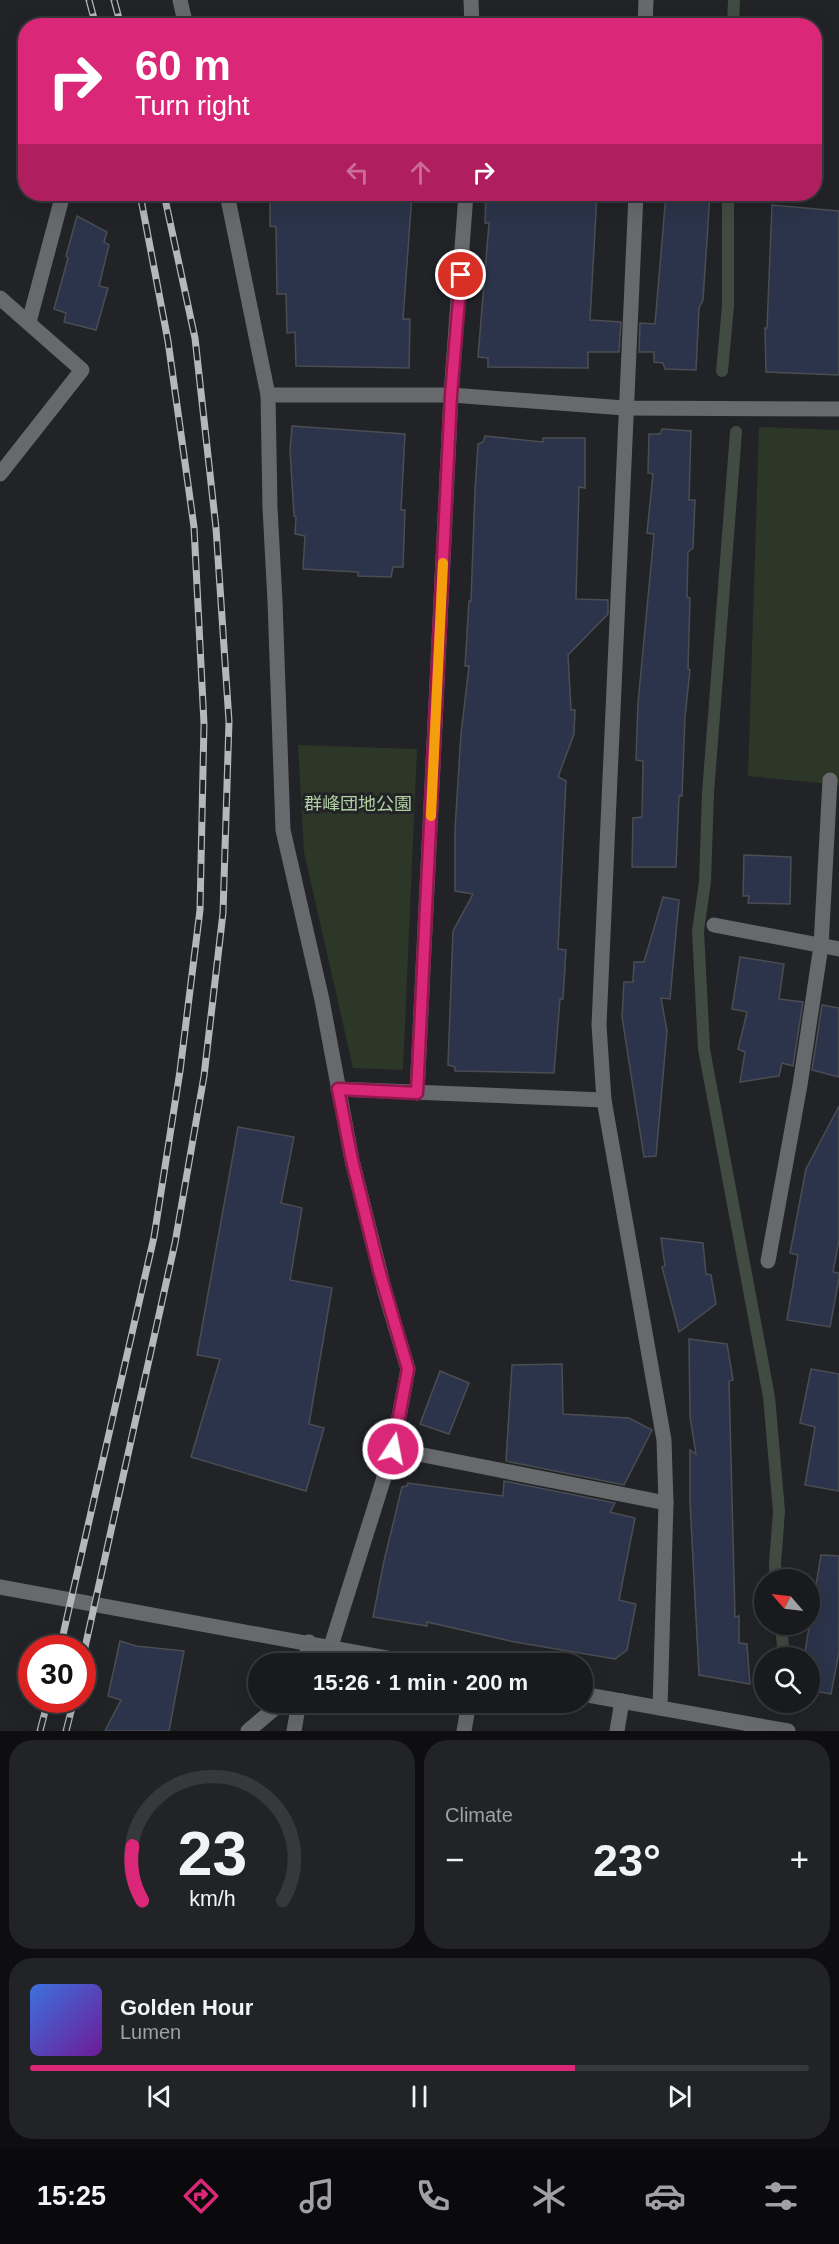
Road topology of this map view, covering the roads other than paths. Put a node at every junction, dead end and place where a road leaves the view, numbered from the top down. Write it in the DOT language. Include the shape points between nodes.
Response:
graph roads {
  1 [pos="180,0"];
  2 [pos="471,0"];
  3 [pos="646,0"];
  4 [pos="184,18"];
  5 [pos="472,18"];
  6 [pos="645,18"];
  7 [pos="61,201"];
  8 [pos="228,201"];
  9 [pos="465,201"];
  10 [pos="636,201"];
  11 [pos="0,298"];
  12 [pos="28,322"];
  13 [pos="268,395"];
  14 [pos="451,395"];
  15 [pos="626,408"];
  16 [pos="839,409"];
  17 [pos="0,474"];
  18 [pos="830,780"];
  19 [pos="714,925"];
  20 [pos="821,946"];
  21 [pos="839,949"];
  22 [pos="338,1089"];
  23 [pos="417,1093"];
  24 [pos="604,1100"];
  25 [pos="768,1261"];
  26 [pos="393,1449"];
  27 [pos="666,1503"];
  28 [pos="0,1587"];
  29 [pos="309,1642"];
  30 [pos="331,1646"];
  31 [pos="307,1653"];
  32 [pos="365,1653"];
  33 [pos="593,1696"];
  34 [pos="622,1701"];
  35 [pos="660,1708"];
  36 [pos="269,1713"];
  37 [pos="297,1713"];
  38 [pos="467,1713"];
  39 [pos="248,1731"];
  40 [pos="294,1731"];
  41 [pos="464,1731"];
  42 [pos="617,1731"];
  43 [pos="788,1731"];
  1 -- 4 [label="street"];
  2 -- 5 [label="street"];
  3 -- 6 [label="street"];
  7 -- 12 [label="street"];
  8 -- 13 [label="street"];
  9 -- 14 [label="street"];
  10 -- 15 [label="street"];
  11 -- 12 [label="street"];
  12 -- 17 [label="street" via="82,370"];
  13 -- 14 [label="street"];
  13 -- 22 [label="street" via="283,830"];
  14 -- 15 [label="street"];
  14 -- 23 [label="street"];
  15 -- 16 [label="street"];
  15 -- 24 [label="street" via="599,1025"];
  18 -- 20 [label="street"];
  19 -- 20 [label="street"];
  20 -- 21 [label="street"];
  20 -- 25 [label="street"];
  22 -- 23 [label="street"];
  22 -- 26 [label="street" via="379,1270 408,1369"];
  23 -- 24 [label="street"];
  24 -- 27 [label="street" via="664,1440"];
  26 -- 27 [label="street"];
  26 -- 30 [label="street"];
  27 -- 35 [label="street"];
  28 -- 29 [label="street"];
  29 -- 30 [label="street"];
  29 -- 31 [label="street"];
  30 -- 32 [label="street"];
  33 -- 34 [label="street"];
  34 -- 35 [label="street"];
  34 -- 42 [label="street"];
  35 -- 43 [label="street"];
  36 -- 39 [label="street"];
  37 -- 40 [label="street"];
  38 -- 41 [label="street"];
}
